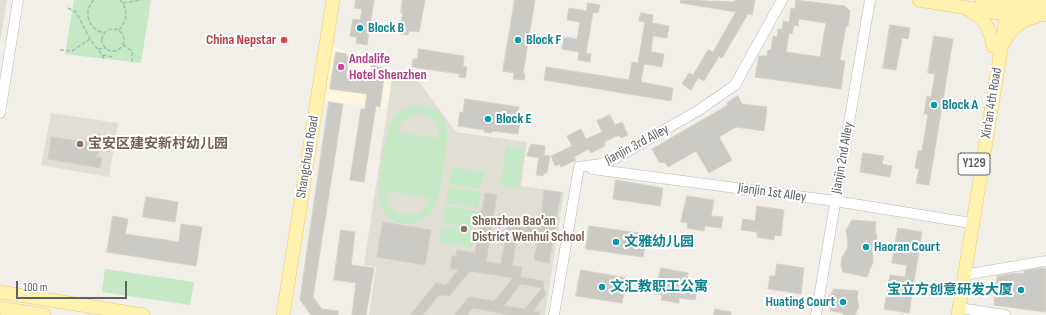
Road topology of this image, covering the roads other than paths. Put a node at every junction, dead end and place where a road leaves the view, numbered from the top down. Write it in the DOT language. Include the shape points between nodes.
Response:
graph roads {
  1 [pos="18,0"];
  2 [pos="326,0"];
  3 [pos="333,0"];
  4 [pos="782,0"];
  5 [pos="870,0"];
  6 [pos="918,0"];
  7 [pos="982,0"];
  8 [pos="1035,0"];
  9 [pos="1046,5"];
  10 [pos="1004,6"];
  11 [pos="964,7"];
  12 [pos="1046,15"];
  13 [pos="997,47"];
  14 [pos="4,63"];
  15 [pos="0,113"];
  16 [pos="579,167"];
  17 [pos="835,202"];
  18 [pos="965,222"];
  19 [pos="1046,261"];
  20 [pos="964,275"];
  21 [pos="0,292"];
  22 [pos="0,308"];
  23 [pos="955,313"];
  24 [pos="44,315"];
  25 [pos="143,315"];
  26 [pos="275,315"];
  27 [pos="283,315"];
  28 [pos="554,315"];
  29 [pos="816,315"];
  30 [pos="1005,315"];
  1 -- 14 [label="street"];
  2 -- 26 [label="main road, Shangchuan Road"];
  3 -- 27 [label="main road, Shangchuan Road"];
  4 -- 16 [label="street, Jianjin 3rd Alley" via="735,85 616,158 601,164"];
  5 -- 17 [label="street, Jianjin 2nd Alley"];
  6 -- 11 [label="main road"];
  7 -- 10 [label="main road"];
  8 -- 9 [label="main road"];
  9 -- 10 [label="main road"];
  10 -- 11 [label="main road"];
  10 -- 12 [label="main road"];
  10 -- 13 [label="main road, Xin'an 4th Road / Y129"];
  11 -- 13 [label="main road" via="983,20"];
  12 -- 13 [label="main road" via="1020,22"];
  13 -- 18 [label="main road, Xin'an 4th Road / Y129"];
  13 -- 20 [label="main road, Xin'an 4th Road / Y129"];
  14 -- 15 [label="street"];
  16 -- 17 [label="street, Jianjin 1st Alley"];
  16 -- 28 [label="street"];
  17 -- 18 [label="street, Jianjin 1st Alley"];
  17 -- 29 [label="street, Jianjin 2nd Alley"];
  18 -- 23 [label="main road, Xin'an 4th Road / Y129"];
  19 -- 20 [label="street"];
  20 -- 23 [label="main road, Xin'an 4th Road / Y129"];
  21 -- 25 [label="main road"];
  22 -- 24 [label="main road"];
  23 -- 30 [label="street"];
}
